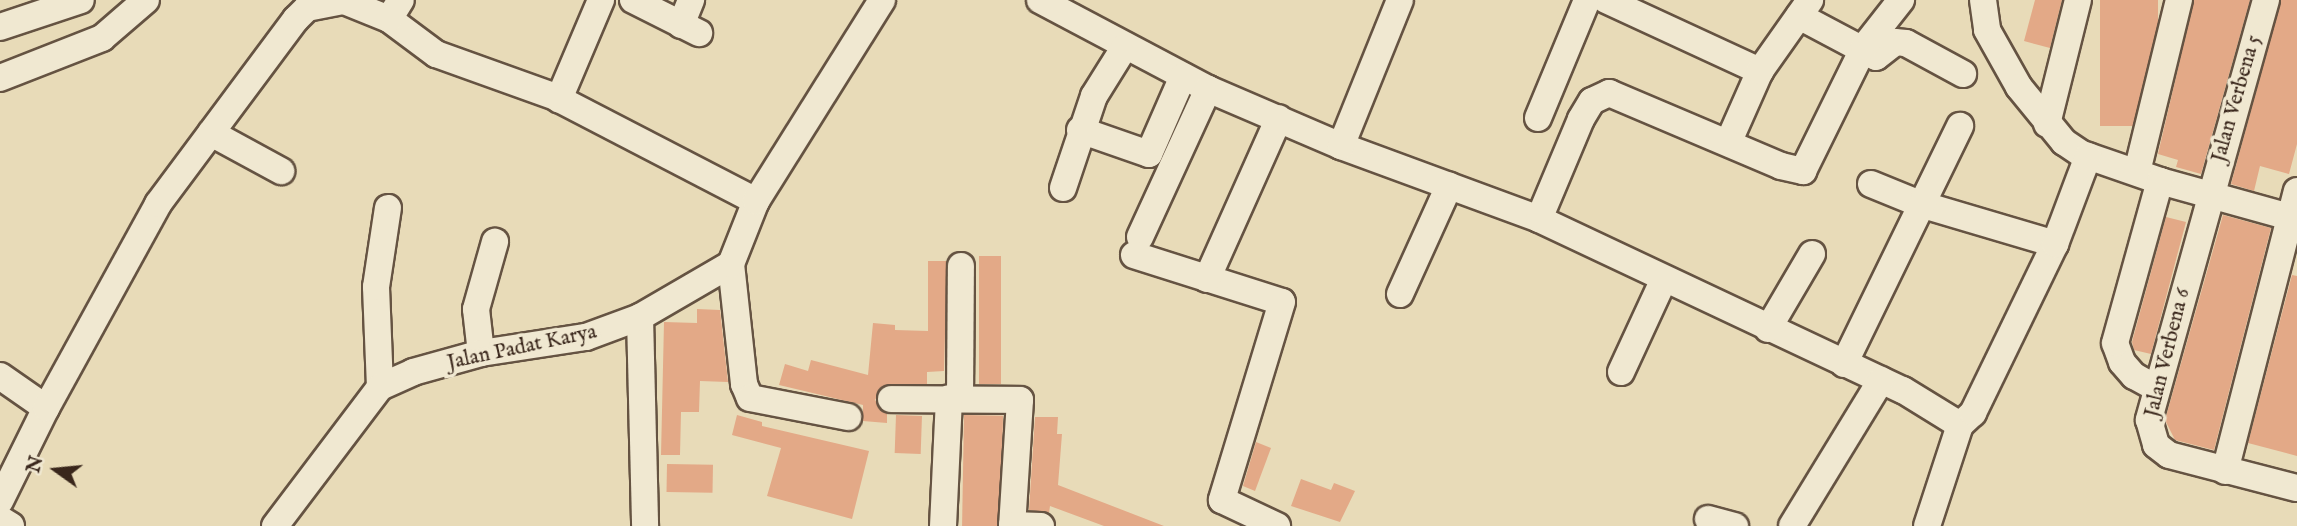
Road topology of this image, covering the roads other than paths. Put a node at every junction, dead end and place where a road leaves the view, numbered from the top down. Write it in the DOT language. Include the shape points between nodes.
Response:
graph roads {
  1 [pos="82,0"];
  2 [pos="93,0"];
  3 [pos="146,0"];
  4 [pos="601,0"];
  5 [pos="633,0"];
  6 [pos="882,0"];
  7 [pos="1401,0"];
  8 [pos="1587,0"];
  9 [pos="1606,0"];
  10 [pos="1901,0"];
  11 [pos="1983,0"];
  12 [pos="2078,0"];
  13 [pos="2179,0"];
  14 [pos="2266,0"];
  15 [pos="1055,2"];
  16 [pos="1804,8"];
  17 [pos="395,10"];
  18 [pos="695,13"];
  19 [pos="0,27"];
  20 [pos="112,30"];
  21 [pos="1864,47"];
  22 [pos="1124,48"];
  23 [pos="1760,71"];
  24 [pos="1963,74"];
  25 [pos="1183,76"];
  26 [pos="0,78"];
  27 [pos="1208,89"];
  28 [pos="559,98"];
  29 [pos="1279,118"];
  30 [pos="1538,118"];
  31 [pos="2047,124"];
  32 [pos="1960,126"];
  33 [pos="1080,130"];
  34 [pos="211,133"];
  35 [pos="1729,141"];
  36 [pos="1340,146"];
  37 [pos="2088,156"];
  38 [pos="281,171"];
  39 [pos="2148,177"];
  40 [pos="1871,184"];
  41 [pos="1449,186"];
  42 [pos="1063,188"];
  43 [pos="2297,191"];
  44 [pos="2208,197"];
  45 [pos="756,201"];
  46 [pos="1920,204"];
  47 [pos="388,208"];
  48 [pos="2294,218"];
  49 [pos="1539,219"];
  50 [pos="495,242"];
  51 [pos="2055,244"];
  52 [pos="1812,254"];
  53 [pos="731,264"];
  54 [pos="961,267"];
  55 [pos="1207,279"];
  56 [pos="1663,281"];
  57 [pos="1400,294"];
  58 [pos="640,317"];
  59 [pos="1768,329"];
  60 [pos="481,353"];
  61 [pos="1844,364"];
  62 [pos="1621,372"];
  63 [pos="0,376"];
  64 [pos="1881,380"];
  65 [pos="380,387"];
  66 [pos="2156,388"];
  67 [pos="891,398"];
  68 [pos="955,398"];
  69 [pos="46,408"];
  70 [pos="848,417"];
  71 [pos="1960,425"];
  72 [pos="2225,471"];
  73 [pos="2297,488"];
  74 [pos="0,501"];
  75 [pos="0,519"];
  76 [pos="1708,519"];
  77 [pos="1012,525"];
  78 [pos="11,526"];
  79 [pos="275,526"];
  80 [pos="645,526"];
  81 [pos="943,526"];
  82 [pos="1041,526"];
  83 [pos="1276,526"];
  84 [pos="1735,526"];
  85 [pos="1792,526"];
  86 [pos="1927,526"];
  1 -- 19 [label="street"];
  2 -- 20 [label="street"];
  3 -- 20 [label="street"];
  4 -- 28 [label="street"];
  5 -- 18 [label="street"];
  6 -- 45 [label="street"];
  7 -- 36 [label="street"];
  8 -- 30 [label="street"];
  9 -- 23 [label="street"];
  10 -- 21 [label="street"];
  11 -- 31 [label="street" via="1987,30"];
  12 -- 31 [label="street"];
  13 -- 39 [label="street"];
  14 -- 44 [label="street, Jalan Verbena 5"];
  15 -- 22 [label="street"];
  16 -- 21 [label="street"];
  16 -- 23 [label="street"];
  17 -- 28 [label="street" via="436,54"];
  17 -- 34 [label="street" via="344,1 307,8"];
  20 -- 26 [label="street"];
  21 -- 24 [label="street" via="1876,57 1895,42 1906,43"];
  21 -- 35 [label="street" via="1803,171"];
  22 -- 25 [label="street"];
  22 -- 33 [label="street" via="1094,96"];
  23 -- 35 [label="street"];
  25 -- 27 [label="street"];
  25 -- 33 [label="street" via="1149,154"];
  27 -- 29 [label="street"];
  27 -- 55 [label="street" via="1137,246"];
  28 -- 45 [label="street"];
  29 -- 36 [label="street"];
  29 -- 55 [label="street"];
  31 -- 37 [label="street" via="2064,142"];
  32 -- 46 [label="street"];
  33 -- 42 [label="street"];
  34 -- 38 [label="street"];
  34 -- 69 [label="street" via="158,204"];
  35 -- 49 [label="street" via="1626,97 1600,95 1581,119"];
  36 -- 41 [label="street"];
  37 -- 39 [label="street"];
  37 -- 51 [label="street"];
  39 -- 44 [label="street"];
  39 -- 66 [label="street" via="2115,343 2134,376"];
  40 -- 46 [label="street"];
  41 -- 49 [label="street"];
  41 -- 57 [label="street"];
  43 -- 48 [label="street"];
  44 -- 48 [label="street"];
  44 -- 66 [label="street, Jalan Verbena 6"];
  45 -- 53 [label="street"];
  46 -- 51 [label="street"];
  46 -- 61 [label="street"];
  47 -- 65 [label="street" via="376,287"];
  48 -- 72 [label="street"];
  49 -- 56 [label="street"];
  50 -- 60 [label="street" via="476,309"];
  51 -- 71 [label="street" via="1973,413"];
  52 -- 59 [label="street"];
  53 -- 58 [label="street, Jalan Padat Karya"];
  53 -- 70 [label="street" via="744,384 750,398"];
  54 -- 68 [label="street"];
  55 -- 83 [label="street" via="1282,302 1222,500"];
  56 -- 59 [label="street"];
  56 -- 62 [label="street"];
  58 -- 60 [label="street, Jalan Padat Karya" via="586,337"];
  58 -- 80 [label="street"];
  59 -- 61 [label="street"];
  60 -- 65 [label="street, Jalan Padat Karya" via="413,372"];
  61 -- 64 [label="street"];
  63 -- 69 [label="street"];
  64 -- 71 [label="street"];
  64 -- 85 [label="street"];
  65 -- 79 [label="street, Jalan Padat Karya"];
  66 -- 72 [label="street, Jalan Verbena 6" via="2149,420 2156,444 2169,455"];
  67 -- 68 [label="street"];
  68 -- 77 [label="street" via="1016,399 1022,403"];
  68 -- 81 [label="street"];
  69 -- 74 [label="street"];
  71 -- 86 [label="street"];
  72 -- 73 [label="street, Jalan Verbena 6"];
  75 -- 78 [label="street"];
  76 -- 84 [label="street"];
  77 -- 82 [label="street"];
}
